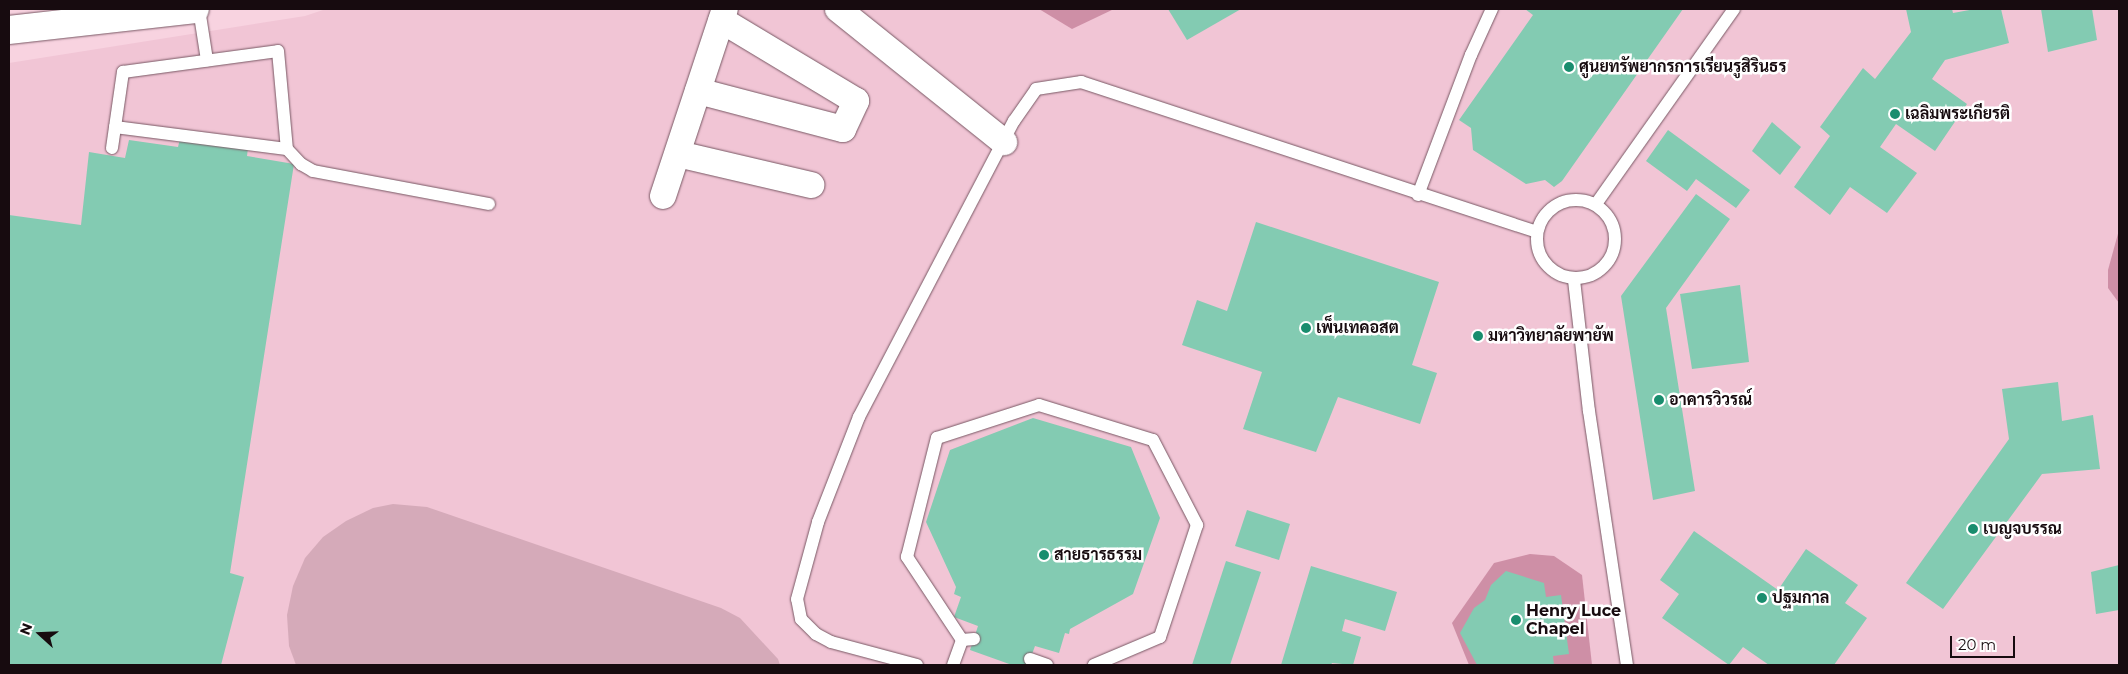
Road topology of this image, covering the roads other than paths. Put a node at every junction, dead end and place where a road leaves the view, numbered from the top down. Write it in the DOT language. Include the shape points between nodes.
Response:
graph roads {
  1 [pos="197,9"];
  2 [pos="838,9"];
  3 [pos="1492,9"];
  4 [pos="1734,9"];
  5 [pos="723,15"];
  6 [pos="9,30"];
  7 [pos="207,60"];
  8 [pos="698,91"];
  9 [pos="115,127"];
  10 [pos="1004,142"];
  11 [pos="112,148"];
  12 [pos="287,149"];
  13 [pos="678,154"];
  14 [pos="811,185"];
  15 [pos="1418,195"];
  16 [pos="663,196"];
  17 [pos="489,204"];
  18 [pos="1596,204"];
  19 [pos="1537,232"];
  20 [pos="1574,280"];
  21 [pos="1030,659"];
  22 [pos="917,665"];
  23 [pos="952,665"];
  24 [pos="1047,665"];
  25 [pos="1094,665"];
  26 [pos="1627,665"];
  1 -- 6 [label="main road"];
  1 -- 7 [label="lane"];
  2 -- 10 [label="street"];
  3 -- 15 [label="lane" via="1471,55"];
  4 -- 18 [label="lane"];
  5 -- 8 [label="street"];
  5 -- 8 [label="street" via="856,101 843,129"];
  7 -- 9 [label="lane" via="123,72"];
  7 -- 12 [label="lane" via="278,51"];
  8 -- 13 [label="street"];
  9 -- 11 [label="lane"];
  9 -- 12 [label="lane"];
  10 -- 15 [label="lane" via="1036,89 1081,82"];
  10 -- 22 [label="lane" via="859,417 818,522 796,599 801,619 816,634 831,642"];
  12 -- 17 [label="lane" via="313,171"];
  13 -- 14 [label="street"];
  13 -- 16 [label="street"];
  15 -- 19 [label="lane"];
  18 -- 19 [label="lane" via="1578,199 1559,203 1544,215"];
  18 -- 20 [label="lane" via="1614,223 1616,250 1600,272"];
  19 -- 20 [label="lane" via="1538,250 1545,265 1558,276"];
  20 -- 26 [label="lane"];
  21 -- 24 [label="lane"];
  23 -- 25 [label="lane" via="968,640 906,557 937,438 1039,405 1153,440 1197,525 1160,637"];
}
